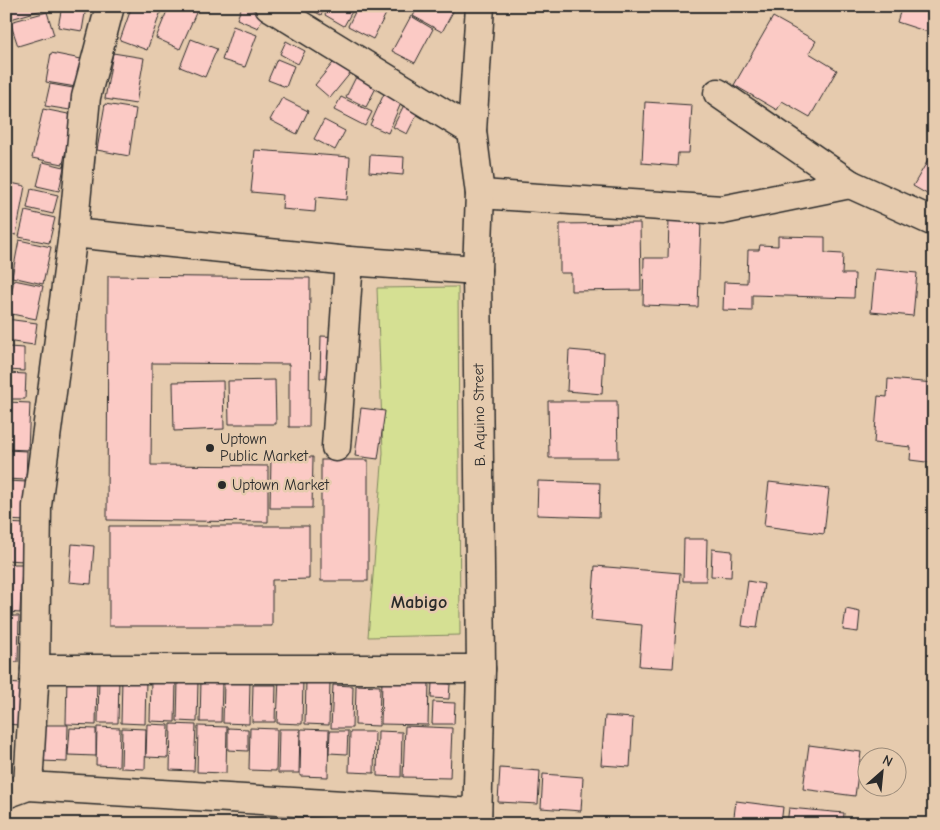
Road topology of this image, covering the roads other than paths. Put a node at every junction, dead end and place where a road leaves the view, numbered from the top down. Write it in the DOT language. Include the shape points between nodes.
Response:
graph roads {
  1 [pos="110,6"];
  2 [pos="268,6"];
  3 [pos="480,6"];
  4 [pos="718,94"];
  5 [pos="472,131"];
  6 [pos="850,184"];
  7 [pos="480,194"];
  8 [pos="934,222"];
  9 [pos="73,233"];
  10 [pos="349,261"];
  11 [pos="478,270"];
  12 [pos="336,447"];
  13 [pos="35,668"];
  14 [pos="481,669"];
  15 [pos="17,790"];
  16 [pos="477,818"];
  1 -- 9 [label="street" via="86,97"];
  2 -- 5 [label="street"];
  3 -- 5 [label="street, B. Aquino Street"];
  4 -- 6 [label="street"];
  5 -- 7 [label="street, B. Aquino Street"];
  6 -- 7 [label="street" via="722,210"];
  6 -- 8 [label="street"];
  7 -- 11 [label="street, B. Aquino Street"];
  9 -- 10 [label="street"];
  9 -- 13 [label="street" via="37,506"];
  10 -- 11 [label="street"];
  10 -- 12 [label="street"];
  11 -- 14 [label="street, B. Aquino Street"];
  13 -- 14 [label="street"];
  13 -- 15 [label="street"];
  14 -- 16 [label="street, B. Aquino Street"];
  15 -- 16 [label="street"];
}
